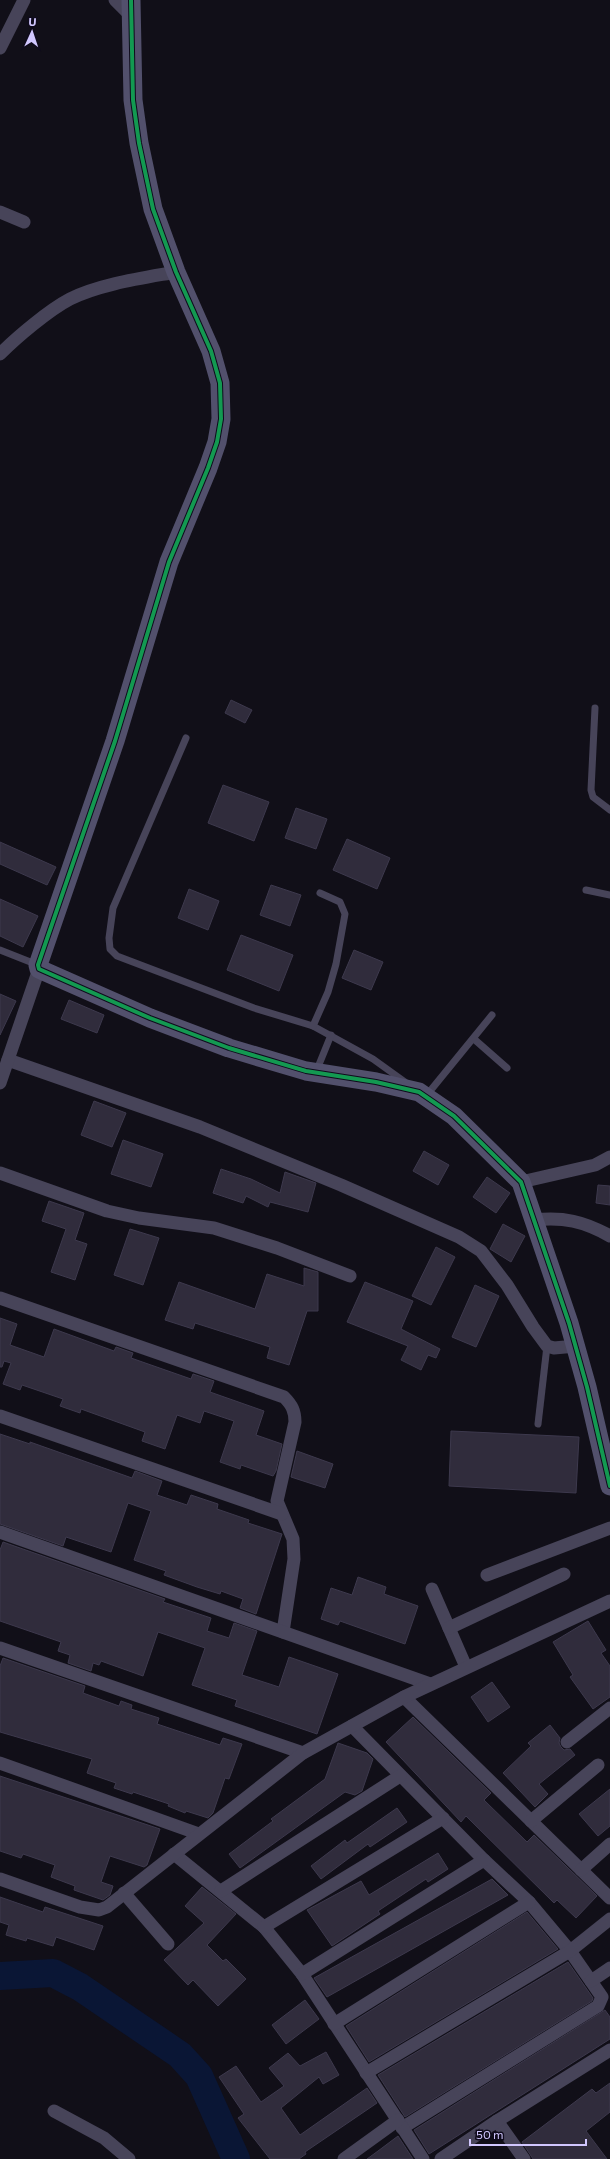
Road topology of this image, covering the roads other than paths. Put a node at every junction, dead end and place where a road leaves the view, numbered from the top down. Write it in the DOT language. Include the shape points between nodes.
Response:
graph roads {
  1 [pos="24,0"];
  2 [pos="115,0"];
  3 [pos="131,8"];
  4 [pos="0,48"];
  5 [pos="0,212"];
  6 [pos="24,222"];
  7 [pos="176,272"];
  8 [pos="0,354"];
  9 [pos="595,708"];
  10 [pos="186,738"];
  11 [pos="610,810"];
  12 [pos="586,890"];
  13 [pos="320,893"];
  14 [pos="610,895"];
  15 [pos="0,950"];
  16 [pos="39,967"];
  17 [pos="492,1015"];
  18 [pos="313,1026"];
  19 [pos="331,1036"];
  20 [pos="474,1039"];
  21 [pos="8,1060"];
  22 [pos="507,1068"];
  23 [pos="316,1073"];
  24 [pos="0,1083"];
  25 [pos="422,1094"];
  26 [pos="610,1157"];
  27 [pos="0,1173"];
  28 [pos="521,1182"];
  29 [pos="534,1220"];
  30 [pos="610,1236"];
  31 [pos="350,1276"];
  32 [pos="0,1298"];
  33 [pos="547,1346"];
  34 [pos="576,1346"];
  35 [pos="0,1416"];
  36 [pos="538,1424"];
  37 [pos="610,1486"];
  38 [pos="282,1514"];
  39 [pos="610,1528"];
  40 [pos="0,1532"];
  41 [pos="564,1574"];
  42 [pos="488,1575"];
  43 [pos="432,1589"];
  44 [pos="610,1601"];
  45 [pos="449,1628"];
  46 [pos="283,1632"];
  47 [pos="0,1648"];
  48 [pos="466,1667"];
  49 [pos="430,1684"];
  50 [pos="404,1697"];
  51 [pos="610,1708"];
  52 [pos="352,1726"];
  53 [pos="566,1742"];
  54 [pos="303,1753"];
  55 [pos="0,1763"];
  56 [pos="598,1764"];
  57 [pos="400,1776"];
  58 [pos="443,1818"];
  59 [pos="531,1821"];
  60 [pos="199,1834"];
  61 [pos="610,1844"];
  62 [pos="174,1854"];
  63 [pos="484,1860"];
  64 [pos="581,1870"];
  65 [pos="0,1879"];
  66 [pos="220,1892"];
  67 [pos="124,1893"];
  68 [pos="610,1898"];
  69 [pos="529,1902"];
  70 [pos="610,1919"];
  71 [pos="264,1927"];
  72 [pos="168,1944"];
  73 [pos="570,1951"];
  74 [pos="610,1968"];
  75 [pos="302,1974"];
  76 [pos="591,1981"];
  77 [pos="334,2024"];
  78 [pos="610,2050"];
  79 [pos="366,2073"];
  80 [pos="54,2111"];
  81 [pos="497,2121"];
  82 [pos="400,2124"];
  83 [pos="129,2159"];
  84 [pos="344,2159"];
  85 [pos="423,2159"];
  86 [pos="441,2159"];
  87 [pos="524,2159"];
  1 -- 4 [label="street"];
  2 -- 3 [label="street"];
  3 -- 7 [label="street" via="133,100 139,143 153,209"];
  5 -- 6 [label="street"];
  7 -- 8 [label="street" via="139,279 69,299 30,327"];
  7 -- 16 [label="street" via="211,351 220,383 221,419 217,442 169,562 115,741"];
  9 -- 11 [label="lane" via="591,790 593,797"];
  10 -- 18 [label="lane" via="113,908 110,949 116,956 179,981"];
  12 -- 14 [label="lane"];
  13 -- 18 [label="lane" via="340,902 345,914 328,992"];
  15 -- 16 [label="lane"];
  16 -- 21 [label="street"];
  16 -- 23 [label="street" via="150,1018 230,1048"];
  17 -- 20 [label="lane"];
  18 -- 19 [label="lane"];
  19 -- 23 [label="lane"];
  19 -- 25 [label="lane" via="373,1059"];
  20 -- 22 [label="lane"];
  20 -- 25 [label="lane"];
  21 -- 24 [label="street"];
  21 -- 33 [label="street" via="200,1127 340,1184 459,1237 481,1251"];
  23 -- 25 [label="street" via="376,1082"];
  25 -- 28 [label="street" via="454,1116"];
  26 -- 28 [label="street" via="595,1165"];
  27 -- 31 [label="street" via="107,1211 214,1228 277,1248"];
  28 -- 29 [label="street"];
  29 -- 30 [label="street" via="557,1218 589,1225"];
  29 -- 34 [label="street"];
  32 -- 38 [label="street" via="284,1397 295,1412 295,1422 277,1501"];
  33 -- 34 [label="street"];
  33 -- 36 [label="lane"];
  34 -- 37 [label="street"];
  35 -- 38 [label="street"];
  38 -- 46 [label="street" via="293,1539 294,1559"];
  39 -- 42 [label="street"];
  40 -- 46 [label="street"];
  41 -- 45 [label="street"];
  43 -- 45 [label="street"];
  44 -- 48 [label="street"];
  45 -- 48 [label="street"];
  46 -- 49 [label="street"];
  47 -- 54 [label="street"];
  48 -- 49 [label="street"];
  49 -- 50 [label="street"];
  50 -- 52 [label="street"];
  50 -- 59 [label="street"];
  51 -- 53 [label="street"];
  52 -- 54 [label="street"];
  52 -- 57 [label="street"];
  54 -- 60 [label="street"];
  55 -- 60 [label="street"];
  56 -- 59 [label="street"];
  57 -- 58 [label="street"];
  57 -- 66 [label="street"];
  58 -- 63 [label="street"];
  58 -- 71 [label="street"];
  59 -- 64 [label="street"];
  60 -- 62 [label="street"];
  61 -- 64 [label="street"];
  62 -- 66 [label="street"];
  62 -- 67 [label="street"];
  63 -- 69 [label="street"];
  63 -- 75 [label="street"];
  64 -- 68 [label="street"];
  65 -- 67 [label="street" via="93,1910 107,1906"];
  66 -- 71 [label="street"];
  67 -- 72 [label="street"];
  69 -- 73 [label="street"];
  69 -- 77 [label="street"];
  70 -- 73 [label="street"];
  71 -- 75 [label="street"];
  73 -- 76 [label="street"];
  73 -- 79 [label="street"];
  74 -- 76 [label="street"];
  75 -- 77 [label="street"];
  76 -- 82 [label="street" via="602,1997 598,2006"];
  77 -- 79 [label="street"];
  78 -- 81 [label="street"];
  79 -- 82 [label="street"];
  80 -- 83 [label="street" via="104,2138"];
  81 -- 86 [label="street"];
  81 -- 87 [label="street"];
  82 -- 84 [label="street"];
  82 -- 85 [label="street"];
}
